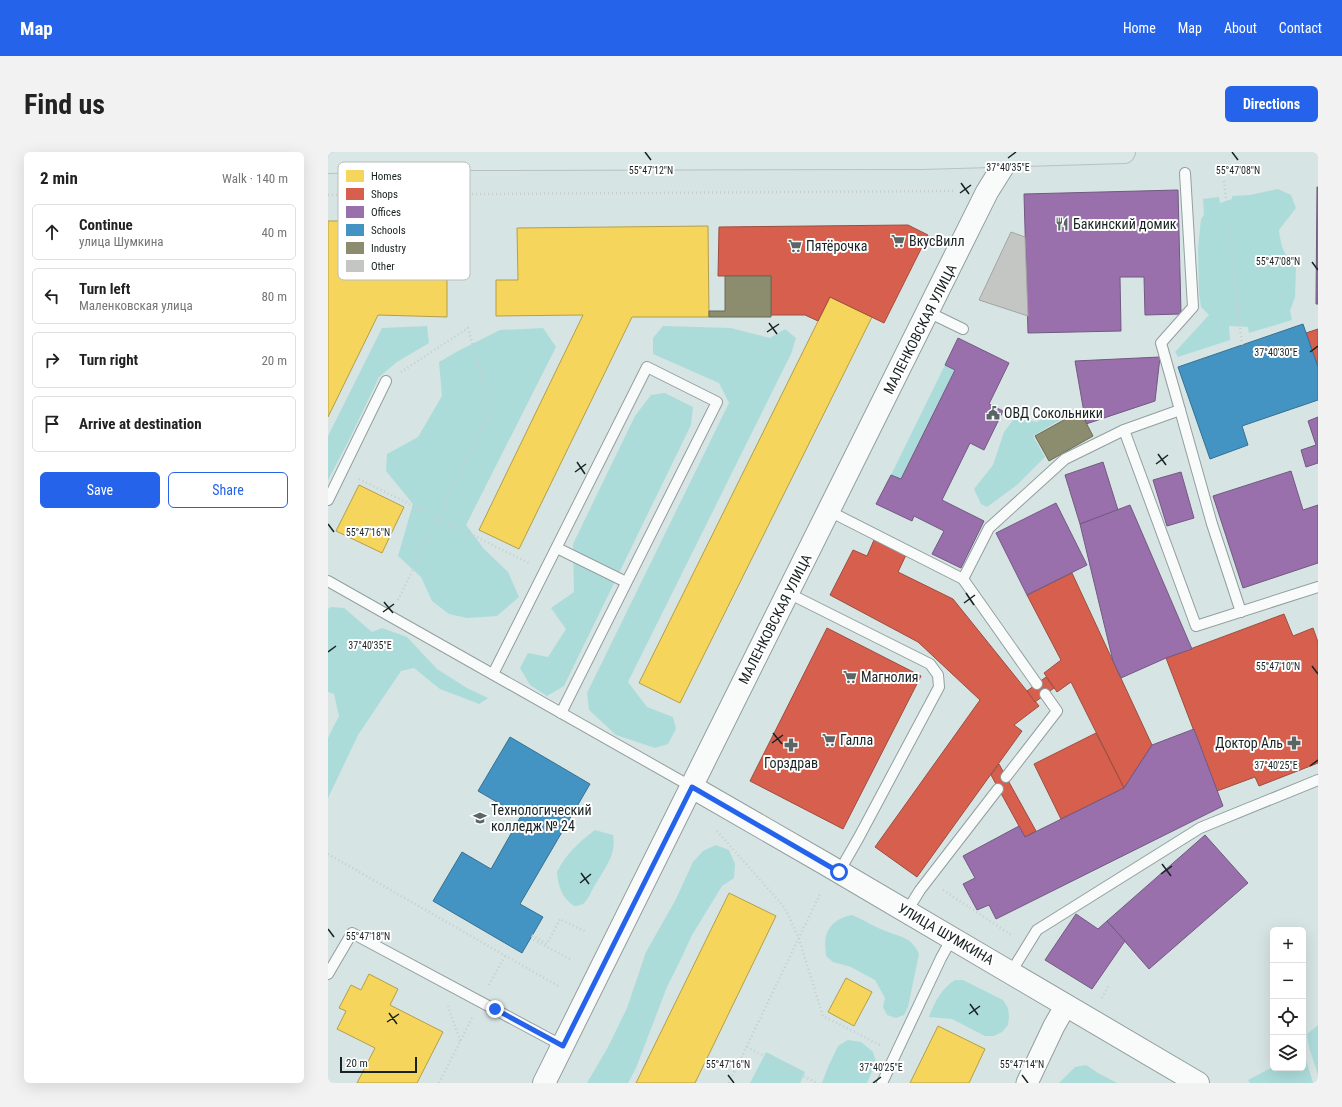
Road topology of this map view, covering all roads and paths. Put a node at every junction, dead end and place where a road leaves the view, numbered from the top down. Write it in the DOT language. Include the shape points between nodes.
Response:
graph roads {
  1 [pos="1124,152"];
  2 [pos="1010,153"];
  3 [pos="328,162"];
  4 [pos="1185,173"];
  5 [pos="1224,181"];
  6 [pos="956,190"];
  7 [pos="470,194"];
  8 [pos="328,195"];
  9 [pos="338,195"];
  10 [pos="928,312"];
  11 [pos="963,329"];
  12 [pos="1242,344"];
  13 [pos="386,381"];
  14 [pos="1180,410"];
  15 [pos="1124,430"];
  16 [pos="343,470"];
  17 [pos="328,500"];
  18 [pos="829,511"];
  19 [pos="438,518"];
  20 [pos="557,548"];
  21 [pos="545,571"];
  22 [pos="963,579"];
  23 [pos="328,581"];
  24 [pos="626,582"];
  25 [pos="1318,587"];
  26 [pos="788,593"];
  27 [pos="1241,612"];
  28 [pos="390,616"];
  29 [pos="494,674"];
  30 [pos="1037,684"];
  31 [pos="1045,694"];
  32 [pos="561,713"];
  33 [pos="1006,777"];
  34 [pos="1318,780"];
  35 [pos="692,787"];
  36 [pos="998,788"];
  37 [pos="717,831"];
  38 [pos="328,854"];
  39 [pos="839,872"];
  40 [pos="928,880"];
  41 [pos="822,892"];
  42 [pos="907,911"];
  43 [pos="586,932"];
  44 [pos="952,938"];
  45 [pos="798,939"];
  46 [pos="1027,945"];
  47 [pos="572,960"];
  48 [pos="1011,972"];
  49 [pos="328,974"];
  50 [pos="438,978"];
  51 [pos="1109,985"];
  52 [pos="558,986"];
  53 [pos="1101,999"];
  54 [pos="1066,1005"];
  55 [pos="460,1041"];
  56 [pos="563,1046"];
  57 [pos="746,1047"];
  58 [pos="896,1054"];
  59 [pos="544,1083"];
  60 [pos="729,1083"];
  61 [pos="817,1083"];
  62 [pos="882,1083"];
  63 [pos="1027,1083"];
  64 [pos="1198,1083"];
  1 -- 2 [label="main road"];
  2 -- 3 [label="main road" via="921,158 467,158"];
  2 -- 10 [label="street, МАЛЕНКОВСКАЯ УЛИЦА" via="987,192"];
  4 -- 14 [label="lane" via="1193,307 1161,343"];
  5 -- 12 [label="path"];
  6 -- 7 [label="path"];
  8 -- 9 [label="path"];
  10 -- 11 [label="lane"];
  10 -- 18 [label="street, МАЛЕНКОВСКАЯ УЛИЦА"];
  13 -- 16 [label="lane"];
  13 -- 19 [label="path" via="468,328 491,410"];
  14 -- 15 [label="lane"];
  14 -- 27 [label="lane" via="1212,524"];
  15 -- 22 [label="lane" via="1065,459 989,528"];
  15 -- 27 [label="lane" via="1196,626"];
  16 -- 17 [label="lane"];
  16 -- 19 [label="path"];
  18 -- 22 [label="lane"];
  18 -- 26 [label="street, МАЛЕНКОВСКАЯ УЛИЦА"];
  19 -- 21 [label="path"];
  19 -- 28 [label="path"];
  20 -- 21 [label="lane"];
  20 -- 24 [label="lane"];
  20 -- 24 [label="lane" via="647,367 717,402"];
  21 -- 29 [label="lane"];
  22 -- 30 [label="lane"];
  23 -- 28 [label="lane"];
  24 -- 32 [label="lane"];
  25 -- 27 [label="lane"];
  26 -- 35 [label="street, МАЛЕНКОВСКАЯ УЛИЦА"];
  26 -- 39 [label="lane" via="930,664 938,675 938,687"];
  28 -- 29 [label="lane"];
  29 -- 32 [label="lane"];
  31 -- 33 [label="lane" via="1057,711"];
  32 -- 35 [label="lane"];
  34 -- 46 [label="lane" via="1200,828 1036,930"];
  35 -- 39 [label="street, УЛИЦА ШУМКИНА"];
  35 -- 56 [label="street, МАЛЕНКОВСКАЯ УЛИЦА"];
  36 -- 40 [label="lane"];
  37 -- 45 [label="path" via="785,908"];
  38 -- 52 [label="path"];
  39 -- 42 [label="street, УЛИЦА ШУМКИНА"];
  40 -- 42 [label="lane"];
  40 -- 46 [label="path"];
  41 -- 45 [label="path"];
  42 -- 44 [label="street, УЛИЦА ШУМКИНА"];
  43 -- 47 [label="path" via="560,919 547,944 532,935 534,940"];
  44 -- 48 [label="street, УЛИЦА ШУМКИНА"];
  44 -- 58 [label="lane"];
  45 -- 57 [label="path"];
  45 -- 58 [label="path" via="822,1016"];
  46 -- 48 [label="lane"];
  48 -- 54 [label="street, УЛИЦА ШУМКИНА"];
  49 -- 50 [label="lane" via="352,933"];
  50 -- 55 [label="path"];
  50 -- 56 [label="lane"];
  51 -- 53 [label="path"];
  54 -- 63 [label="street"];
  54 -- 64 [label="street, УЛИЦА ШУМКИНА"];
  56 -- 59 [label="street, МАЛЕНКОВСКАЯ УЛИЦА"];
  57 -- 60 [label="path"];
  57 -- 61 [label="path"];
  58 -- 62 [label="lane"];
}
